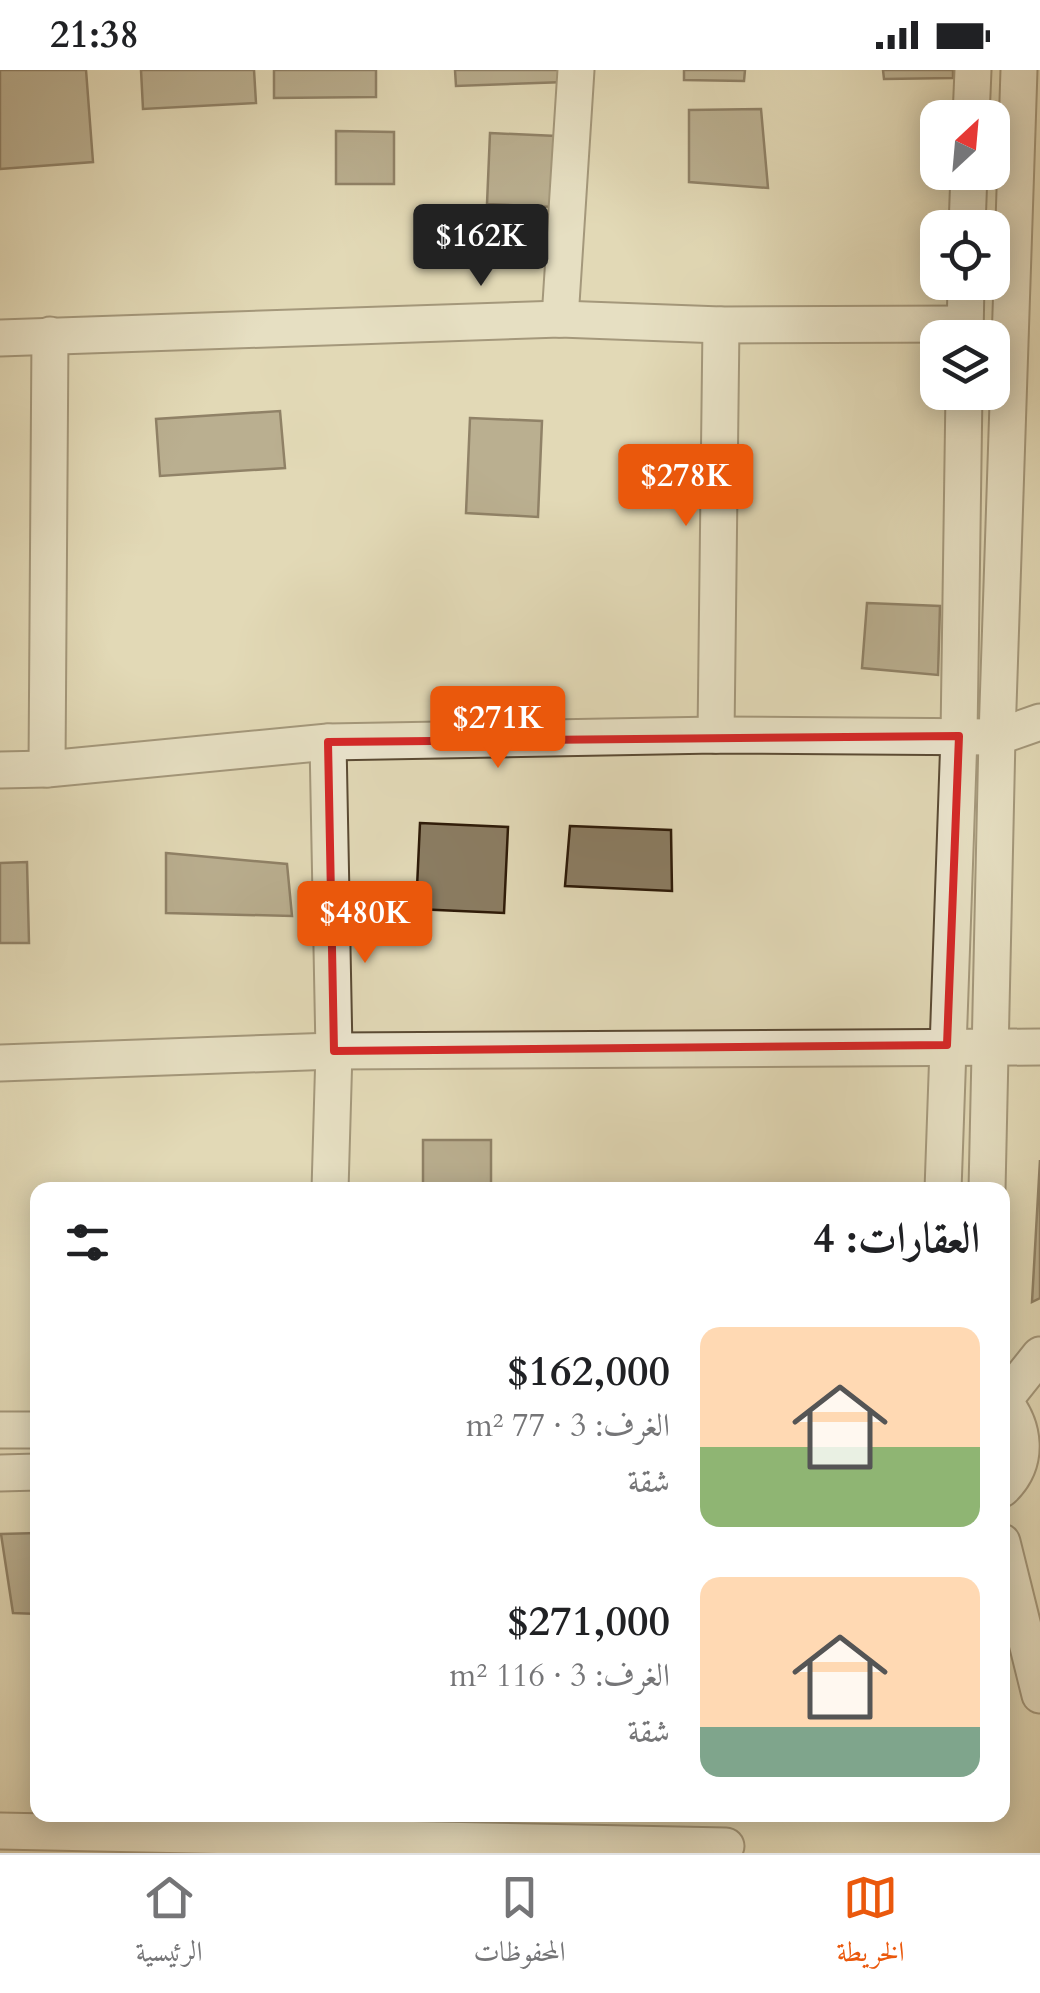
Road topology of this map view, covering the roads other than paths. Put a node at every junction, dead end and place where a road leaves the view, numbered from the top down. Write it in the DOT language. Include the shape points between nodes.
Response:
graph roads {
  1 [pos="576,70"];
  2 [pos="974,70"];
  3 [pos="1019,70"];
  4 [pos="973,100"];
  5 [pos="1040,240"];
  6 [pos="1011,273"];
  7 [pos="560,319"];
  8 [pos="722,325"];
  9 [pos="920,330"];
  10 [pos="50,335"];
  11 [pos="0,338"];
  12 [pos="964,410"];
  13 [pos="1040,722"];
  14 [pos="716,735"];
  15 [pos="959,736"];
  16 [pos="997,737"];
  17 [pos="328,742"];
  18 [pos="47,769"];
  19 [pos="0,770"];
  20 [pos="947,1046"];
  21 [pos="992,1046"];
  22 [pos="1040,1047"];
  23 [pos="334,1051"];
  24 [pos="0,1063"];
  25 [pos="330,1182"];
  26 [pos="944,1182"];
  27 [pos="987,1182"];
  28 [pos="1040,1355"];
  29 [pos="1010,1391"];
  30 [pos="1010,1409"];
  31 [pos="0,1430"];
  32 [pos="30,1430"];
  33 [pos="30,1472"];
  34 [pos="0,1473"];
  35 [pos="1020,1474"];
  36 [pos="1010,1574"];
  37 [pos="1040,1695"];
  38 [pos="0,1832"];
  39 [pos="726,1846"];
  1 -- 7 [label="street"];
  2 -- 4 [label="street"];
  3 -- 6 [label="street"];
  5 -- 6 [label="street"];
  6 -- 16 [label="street"];
  7 -- 8 [label="street"];
  7 -- 10 [label="street"];
  8 -- 9 [label="street"];
  8 -- 14 [label="street"];
  10 -- 11 [label="street"];
  10 -- 18 [label="street"];
  12 -- 15 [label="street"];
  13 -- 16 [label="street"];
  14 -- 15 [label="street"];
  14 -- 17 [label="street"];
  15 -- 16 [label="street"];
  15 -- 20 [label="street"];
  16 -- 21 [label="street"];
  17 -- 18 [label="street"];
  17 -- 23 [label="street"];
  18 -- 19 [label="street"];
  20 -- 21 [label="street"];
  20 -- 23 [label="street"];
  20 -- 26 [label="street"];
  21 -- 22 [label="street"];
  21 -- 27 [label="street"];
  23 -- 24 [label="street"];
  23 -- 25 [label="street"];
  28 -- 29 [label="street"];
  30 -- 35 [label="street" via="1023,1442"];
  31 -- 32 [label="street"];
  33 -- 34 [label="street"];
  36 -- 37 [label="street"];
  38 -- 39 [label="street"];
}
